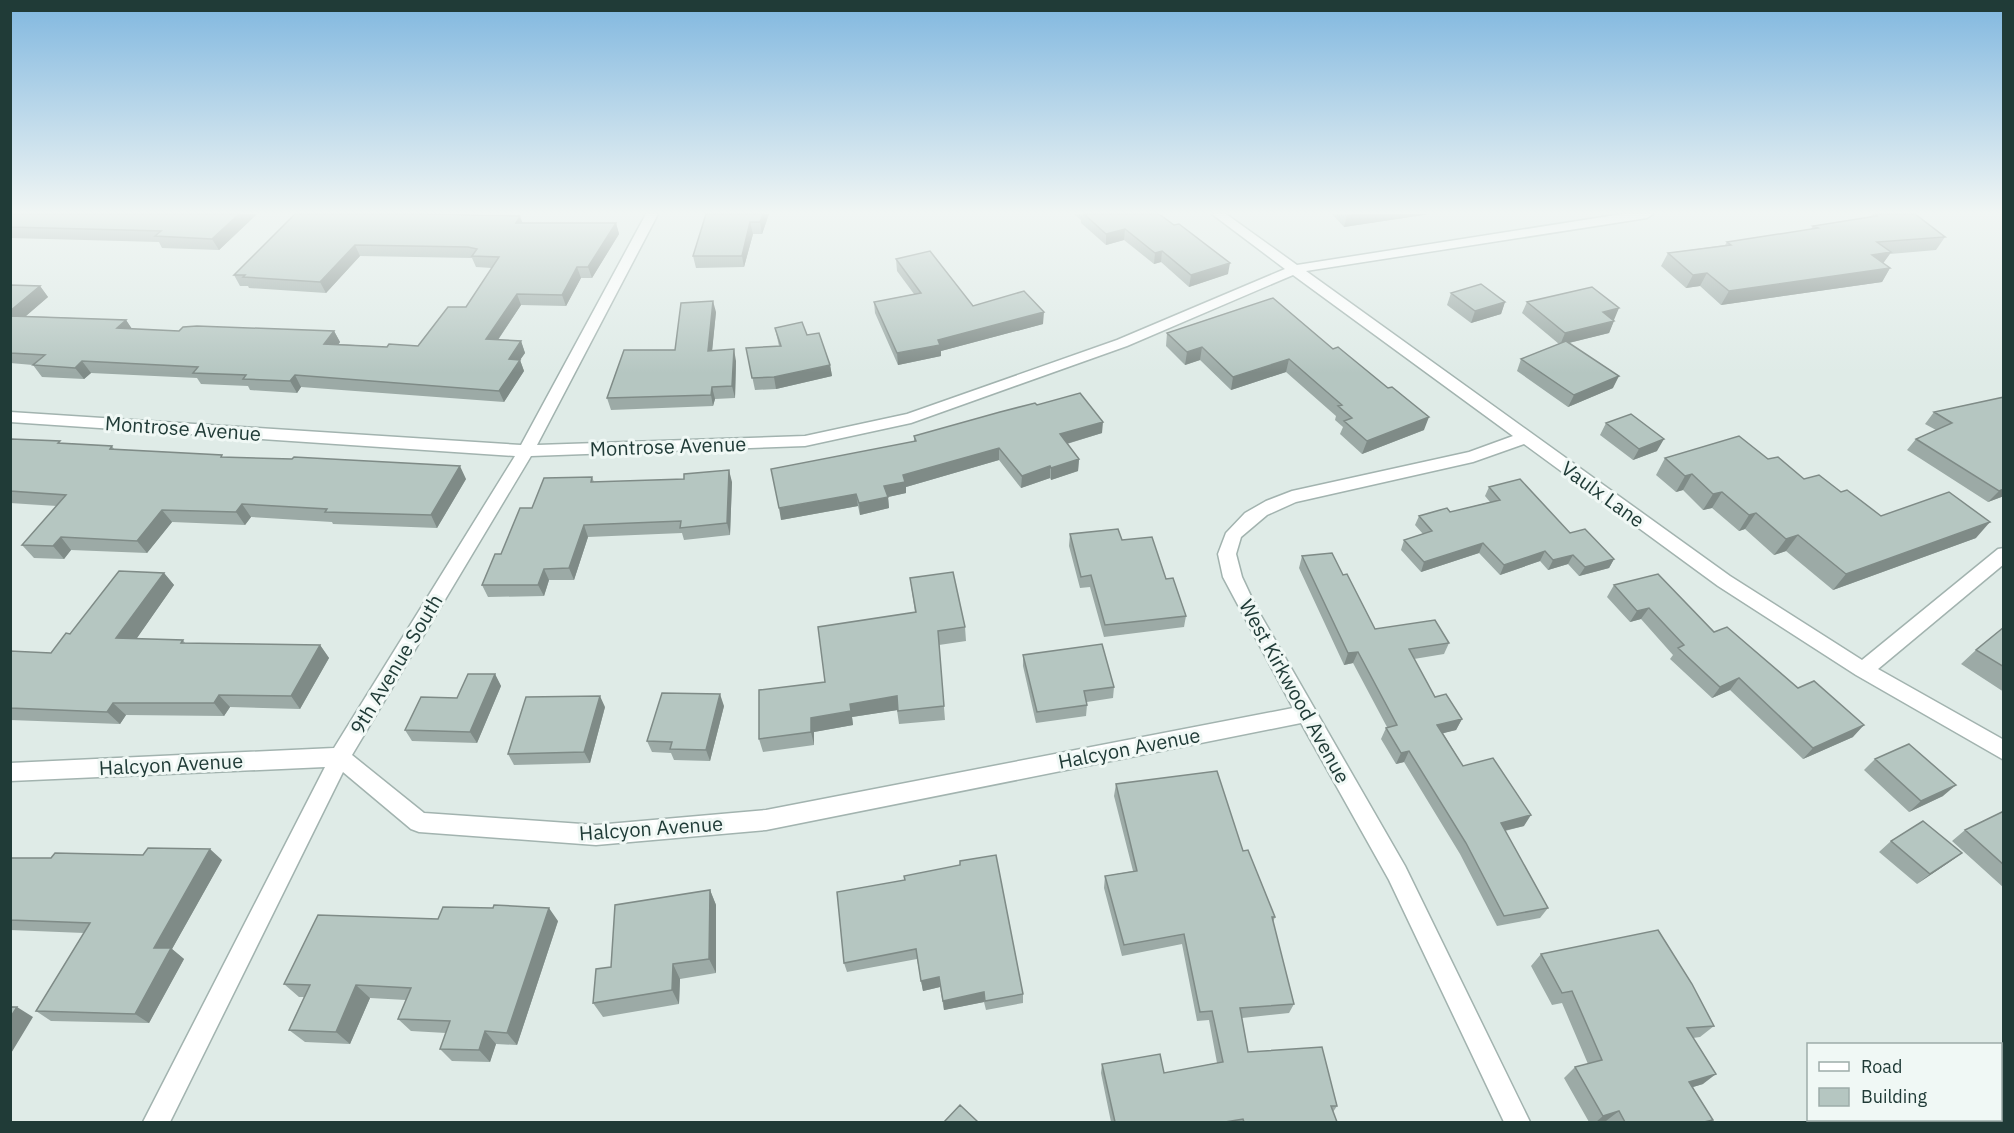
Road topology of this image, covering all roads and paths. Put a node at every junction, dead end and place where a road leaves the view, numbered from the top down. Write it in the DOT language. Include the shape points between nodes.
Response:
graph roads {
  1 [pos="623,267"];
  2 [pos="1292,267"];
  3 [pos="1316,267"];
  4 [pos="1296,270"];
  5 [pos="10,417"];
  6 [pos="1524,438"];
  7 [pos="526,451"];
  8 [pos="2004,554"];
  9 [pos="1863,670"];
  10 [pos="1305,714"];
  11 [pos="2004,752"];
  12 [pos="340,756"];
  13 [pos="10,772"];
  14 [pos="156,1122"];
  15 [pos="1517,1122"];
  1 -- 7 [label="street, 9th Avenue South"];
  2 -- 4 [label="street, Vaulx Lane"];
  3 -- 4 [label="street, Montrose Avenue"];
  4 -- 6 [label="street, Vaulx Lane"];
  4 -- 7 [label="street, Montrose Avenue" via="1122,343 911,418 805,441"];
  5 -- 7 [label="street, Montrose Avenue"];
  6 -- 9 [label="street, Vaulx Lane" via="1724,582"];
  6 -- 10 [label="street, West Kirkwood Avenue" via="1473,457 1292,497 1249,518 1235,534 1227,552 1228,565"];
  7 -- 12 [label="street, 9th Avenue South"];
  8 -- 9 [label="street"];
  9 -- 11 [label="street, Vaulx Lane"];
  10 -- 12 [label="street, Halcyon Avenue" via="766,820 596,835 419,822"];
  10 -- 15 [label="street, West Kirkwood Avenue" via="1396,872"];
  12 -- 13 [label="street, Halcyon Avenue"];
  12 -- 14 [label="street, 9th Avenue South"];
}
